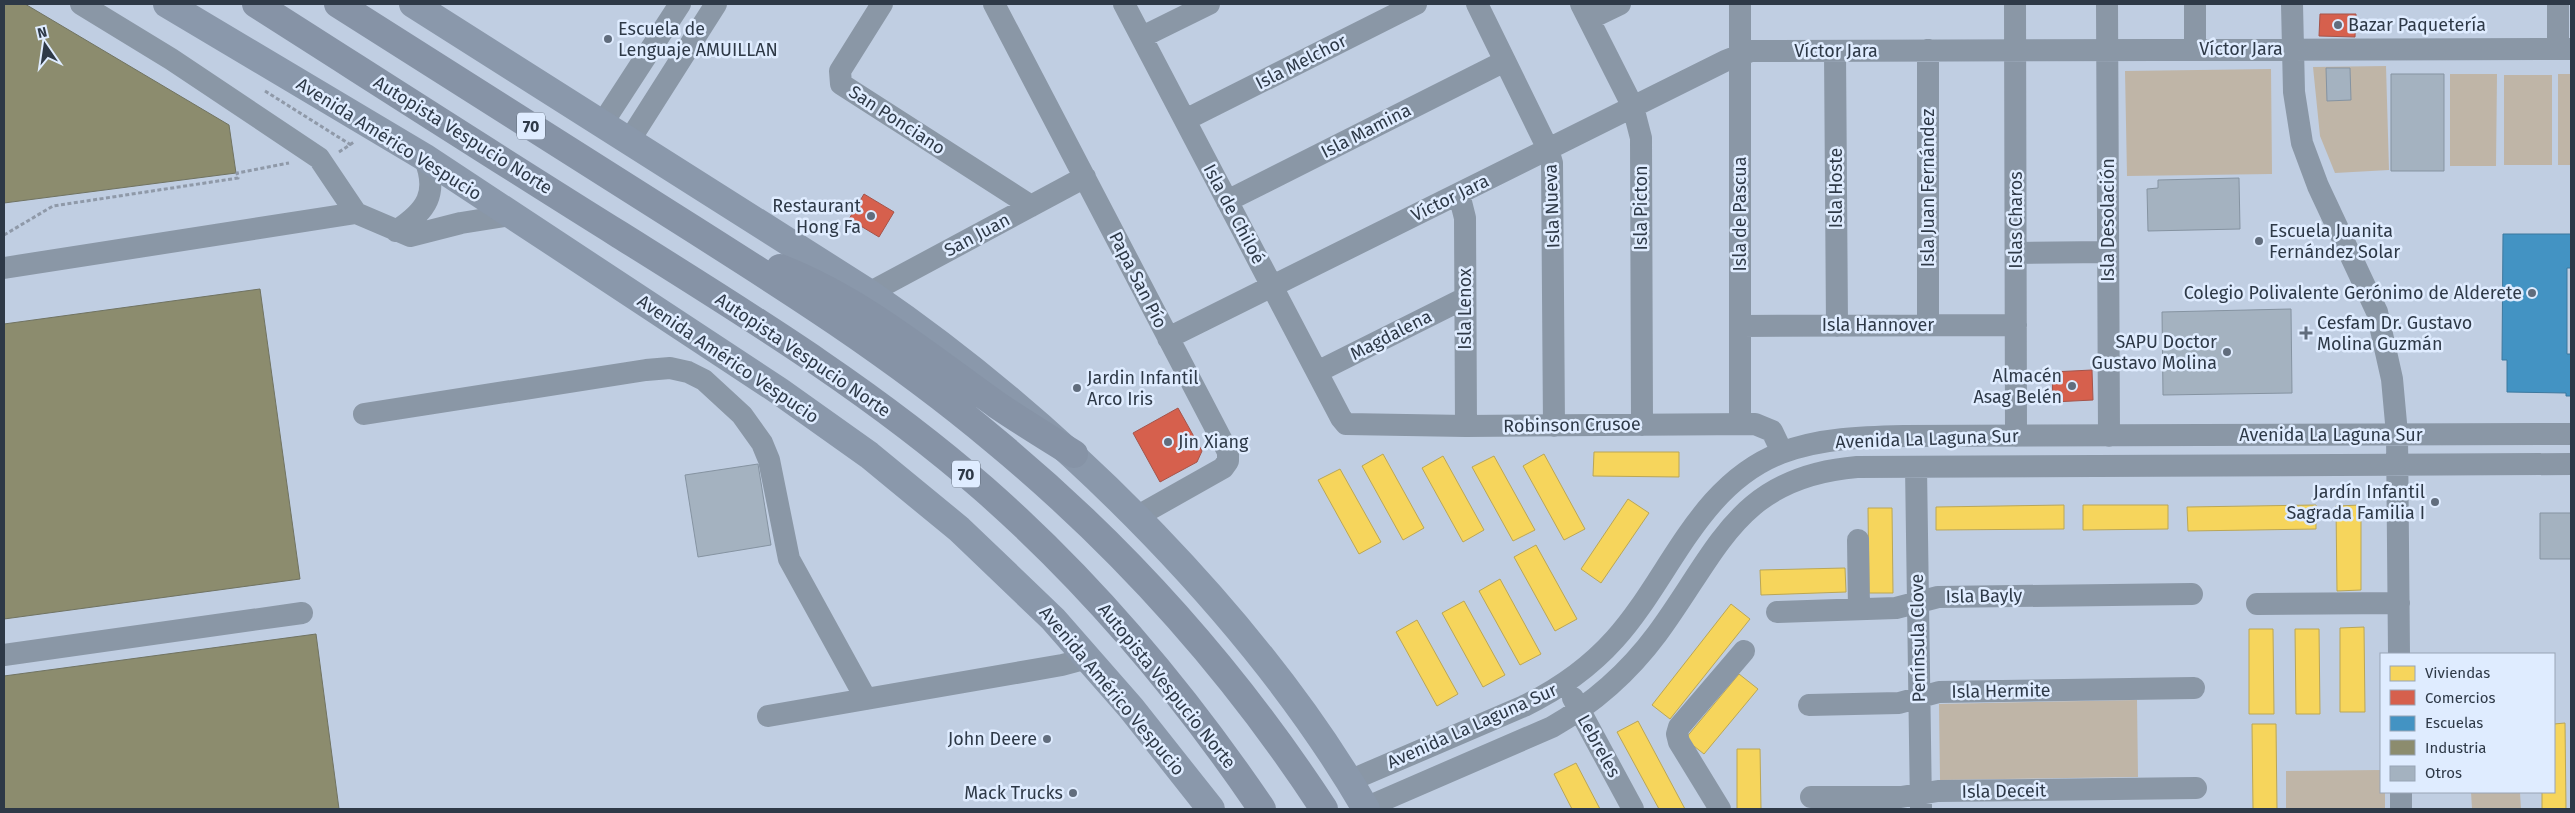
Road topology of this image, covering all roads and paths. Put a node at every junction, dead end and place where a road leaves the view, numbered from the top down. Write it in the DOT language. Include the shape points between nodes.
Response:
graph roads {
  1 [pos="81,4"];
  2 [pos="167,4"];
  3 [pos="256,4"];
  4 [pos="338,4"];
  5 [pos="413,4"];
  6 [pos="680,4"];
  7 [pos="715,4"];
  8 [pos="882,4"];
  9 [pos="994,4"];
  10 [pos="1124,4"];
  11 [pos="1209,4"];
  12 [pos="1416,4"];
  13 [pos="1477,4"];
  14 [pos="1620,4"];
  15 [pos="1740,4"];
  16 [pos="2015,4"];
  17 [pos="2106,4"];
  18 [pos="2195,4"];
  19 [pos="2292,4"];
  20 [pos="2558,4"];
  21 [pos="1585,11"];
  22 [pos="1142,38"];
  23 [pos="2292,49"];
  24 [pos="2565,49"];
  25 [pos="1928,50"];
  26 [pos="2015,50"];
  27 [pos="2107,50"];
  28 [pos="2195,50"];
  29 [pos="1835,51"];
  30 [pos="1740,55"];
  31 [pos="1505,62"];
  32 [pos="260,88"];
  33 [pos="1633,107"];
  34 [pos="1185,120"];
  35 [pos="370,123"];
  36 [pos="602,124"];
  37 [pos="629,141"];
  38 [pos="351,146"];
  39 [pos="1548,149"];
  40 [pos="424,157"];
  41 [pos="319,158"];
  42 [pos="1085,177"];
  43 [pos="1459,194"];
  44 [pos="1227,201"];
  45 [pos="1031,206"];
  46 [pos="356,213"];
  47 [pos="510,215"];
  48 [pos="396,231"];
  49 [pos="4,235"];
  50 [pos="724,248"];
  51 [pos="2016,252"];
  52 [pos="2108,252"];
  53 [pos="4,268"];
  54 [pos="1272,286"];
  55 [pos="869,293"];
  56 [pos="1465,298"];
  57 [pos="1928,325"];
  58 [pos="2016,325"];
  59 [pos="1741,326"];
  60 [pos="1837,326"];
  61 [pos="1168,338"];
  62 [pos="1317,372"];
  63 [pos="364,414"];
  64 [pos="1740,423"];
  65 [pos="1346,424"];
  66 [pos="1642,425"];
  67 [pos="1466,426"];
  68 [pos="1554,426"];
  69 [pos="2397,434"];
  70 [pos="2571,434"];
  71 [pos="2016,436"];
  72 [pos="2109,436"];
  73 [pos="1782,452"];
  74 [pos="1074,454"];
  75 [pos="2398,464"];
  76 [pos="2571,464"];
  77 [pos="1916,467"];
  78 [pos="1136,517"];
  79 [pos="1858,540"];
  80 [pos="2192,594"];
  81 [pos="1917,602"];
  82 [pos="2399,603"];
  83 [pos="2257,604"];
  84 [pos="1859,609"];
  85 [pos="1777,612"];
  86 [pos="302,613"];
  87 [pos="1744,652"];
  88 [pos="2400,653"];
  89 [pos="4,655"];
  90 [pos="1088,658"];
  91 [pos="1565,684"];
  92 [pos="2194,688"];
  93 [pos="1919,698"];
  94 [pos="866,699"];
  95 [pos="1809,705"];
  96 [pos="1580,711"];
  97 [pos="768,716"];
  98 [pos="1349,781"];
  99 [pos="2196,788"];
  100 [pos="2401,793"];
  101 [pos="1811,797"];
  102 [pos="1920,802"];
  103 [pos="1211,809"];
  104 [pos="1262,809"];
  105 [pos="1324,809"];
  106 [pos="1366,809"];
  107 [pos="1634,809"];
  108 [pos="1720,809"];
  109 [pos="2401,809"];
  1 -- 41 [label="street" via="171,59"];
  2 -- 35 [label="main road, Avenida Américo Vespucio"];
  3 -- 104 [label="highway, Autopista Vespucio Norte / 70" via="797,346 923,439 1016,518 1100,602 1193,713"];
  4 -- 50 [label="highway, 70"];
  5 -- 36 [label="main road"];
  6 -- 36 [label="street"];
  7 -- 37 [label="street"];
  8 -- 45 [label="street, San Ponciano" via="840,71 842,84"];
  9 -- 42 [label="street, Papa San Pío"];
  10 -- 22 [label="street, Isla de Chiloé"];
  11 -- 22 [label="street"];
  12 -- 34 [label="street, Isla Melchor"];
  13 -- 31 [label="street, Isla Nueva"];
  14 -- 21 [label="street"];
  15 -- 30 [label="street, Isla de Pascua"];
  16 -- 26 [label="street, Islas Charos"];
  17 -- 27 [label="street, Isla Desolación"];
  18 -- 28 [label="street"];
  19 -- 23 [label="street"];
  20 -- 24 [label="street"];
  21 -- 33 [label="street, Isla Picton"];
  22 -- 34 [label="street, Isla de Chiloé"];
  23 -- 24 [label="street, Víctor Jara"];
  23 -- 28 [label="street, Víctor Jara"];
  23 -- 69 [label="street" via="2295,107 2302,143 2318,186 2377,312 2392,379"];
  25 -- 26 [label="street, Víctor Jara"];
  25 -- 29 [label="street, Víctor Jara"];
  25 -- 57 [label="street, Isla Juan Fernández"];
  26 -- 27 [label="street, Víctor Jara"];
  26 -- 51 [label="street, Islas Charos"];
  27 -- 28 [label="street, Víctor Jara"];
  27 -- 52 [label="street, Isla Desolación"];
  29 -- 30 [label="street, Víctor Jara" via="1757,51"];
  29 -- 60 [label="street, Isla Hoste"];
  30 -- 33 [label="street, Víctor Jara"];
  30 -- 59 [label="street, Isla de Pascua"];
  31 -- 39 [label="street, Isla Nueva"];
  31 -- 44 [label="street, Isla Mamina"];
  32 -- 38 [label="path"];
  33 -- 39 [label="street, Víctor Jara"];
  33 -- 66 [label="street, Isla Picton" via="1641,138"];
  34 -- 44 [label="street, Isla de Chiloé"];
  35 -- 38 [label="path"];
  35 -- 40 [label="main road, Avenida Américo Vespucio"];
  36 -- 37 [label="main road"];
  37 -- 55 [label="main road"];
  38 -- 41 [label="path"];
  39 -- 43 [label="street, Víctor Jara"];
  39 -- 68 [label="street, Isla Nueva" via="1554,182"];
  40 -- 47 [label="main road, Avenida Américo Vespucio"];
  40 -- 48 [label="street" via="431,175 429,199 417,217"];
  41 -- 46 [label="street"];
  41 -- 49 [label="path" via="237,173 238,178 53,206"];
  42 -- 45 [label="street, San Juan"];
  42 -- 61 [label="street, Papa San Pío"];
  43 -- 54 [label="street, Víctor Jara"];
  43 -- 56 [label="street, Isla Lenox" via="1465,211"];
  44 -- 54 [label="street, Isla de Chiloé"];
  45 -- 55 [label="street, San Juan"];
  46 -- 48 [label="street"];
  46 -- 53 [label="street"];
  47 -- 48 [label="street" via="410,236"];
  47 -- 90 [label="main road, Avenida Américo Vespucio" via="779,391 868,455 933,506 985,553"];
  50 -- 74 [label="highway" via="784,270 840,298 895,331"];
  50 -- 105 [label="highway, 70" via="913,376 994,439 1062,500 1127,563 1201,646 1280,745"];
  51 -- 52 [label="street"];
  51 -- 58 [label="street, Islas Charos"];
  52 -- 72 [label="street, Isla Desolación"];
  54 -- 61 [label="street, Víctor Jara"];
  54 -- 62 [label="street, Isla de Chiloé"];
  55 -- 74 [label="main road" via="968,363"];
  56 -- 62 [label="street, Magdalena"];
  56 -- 67 [label="street, Isla Lenox"];
  57 -- 58 [label="street, Isla Hannover"];
  57 -- 60 [label="street, Isla Hannover"];
  58 -- 71 [label="street, Islas Charos"];
  59 -- 60 [label="street, Isla Hannover"];
  59 -- 64 [label="street, Isla de Pascua"];
  61 -- 78 [label="street, Papa San Pío" via="1227,448 1228,460 1220,470"];
  62 -- 65 [label="street, Isla de Chiloé"];
  63 -- 94 [label="street" via="646,370 670,368 704,380 742,415 762,444 769,460 789,559"];
  64 -- 66 [label="street, Robinson Crusoe"];
  64 -- 73 [label="street, Robinson Crusoe" via="1767,428"];
  65 -- 67 [label="street, Robinson Crusoe"];
  66 -- 68 [label="street, Robinson Crusoe"];
  67 -- 68 [label="street, Robinson Crusoe"];
  69 -- 70 [label="street, Avenida La Laguna Sur"];
  69 -- 72 [label="street, Avenida La Laguna Sur"];
  69 -- 75 [label="street"];
  71 -- 72 [label="street, Avenida La Laguna Sur"];
  71 -- 73 [label="street, Avenida La Laguna Sur" via="1868,437"];
  73 -- 91 [label="street, Avenida La Laguna Sur" via="1746,472 1712,503 1616,638 1599,657"];
  74 -- 78 [label="main road"];
  75 -- 76 [label="street, Avenida La Laguna Sur"];
  75 -- 77 [label="street, Avenida La Laguna Sur"];
  75 -- 82 [label="street"];
  77 -- 81 [label="street, Península Clove"];
  77 -- 96 [label="street, Avenida La Laguna Sur" via="1857,467 1823,471 1791,482 1762,498 1724,534 1643,652 1601,695"];
  78 -- 98 [label="main road" via="1251,642"];
  79 -- 84 [label="street"];
  80 -- 81 [label="street, Isla Bayly" via="1938,597"];
  81 -- 84 [label="street, Isla Bayly" via="1896,608"];
  81 -- 93 [label="street, Península Clove"];
  82 -- 83 [label="street"];
  82 -- 88 [label="street"];
  84 -- 85 [label="street, Isla Bayly"];
  86 -- 89 [label="street"];
  87 -- 108 [label="street" via="1677,734"];
  90 -- 94 [label="street"];
  90 -- 103 [label="main road, Avenida Américo Vespucio"];
  91 -- 96 [label="street, Lebreles"];
  91 -- 98 [label="street, Avenida La Laguna Sur" via="1524,706"];
  92 -- 93 [label="street, Isla Hermite" via="1939,692"];
  93 -- 95 [label="street, Isla Hermite" via="1899,703"];
  93 -- 102 [label="street, Península Clove"];
  94 -- 97 [label="street"];
  96 -- 106 [label="street, Avenida La Laguna Sur"];
  96 -- 107 [label="street, Lebreles"];
  98 -- 106 [label="main road"];
  99 -- 102 [label="street, Isla Deceit" via="1938,792"];
  100 -- 109 [label="street"];
  101 -- 102 [label="street, Isla Deceit" via="1902,797"];
}
